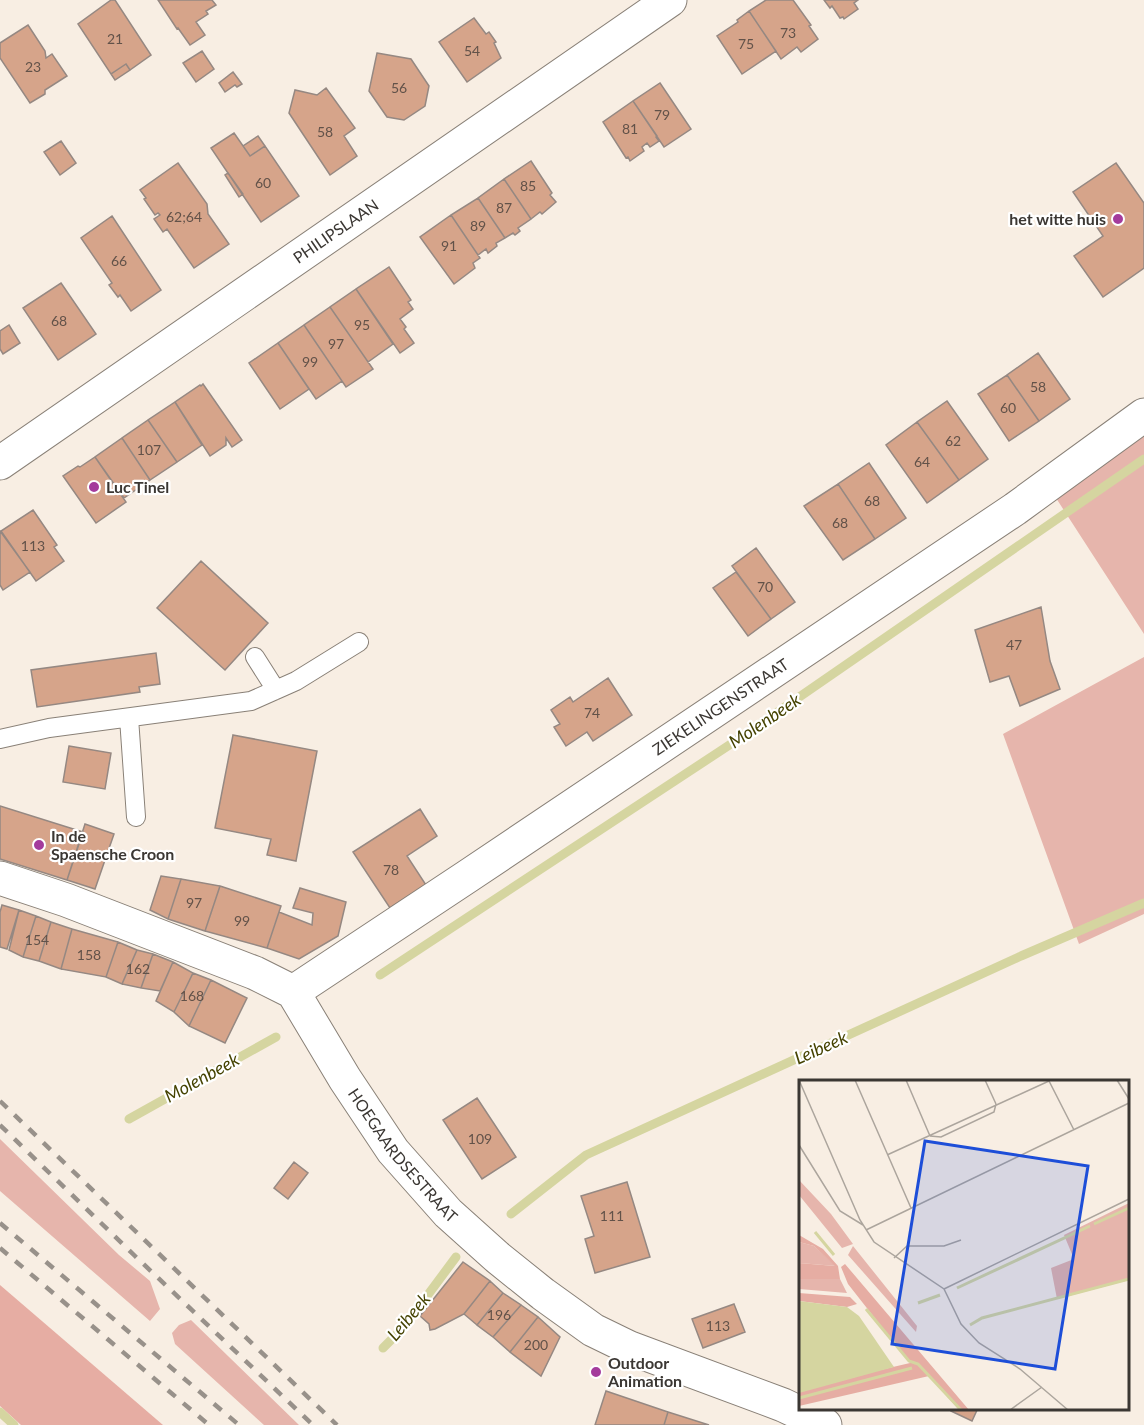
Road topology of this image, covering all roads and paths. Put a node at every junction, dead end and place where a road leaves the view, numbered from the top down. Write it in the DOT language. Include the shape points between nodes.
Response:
graph roads {
  1 [pos="670,0"];
  2 [pos="1144,415"];
  3 [pos="0,463"];
  4 [pos="359,642"];
  5 [pos="255,657"];
  6 [pos="276,690"];
  7 [pos="129,718"];
  8 [pos="0,739"];
  9 [pos="136,817"];
  10 [pos="0,878"];
  11 [pos="293,992"];
  12 [pos="825,1425"];
  1 -- 3 [label="street, PHILIPSLAAN"];
  2 -- 11 [label="street, ZIEKELINGENSTRAAT" via="1015,509"];
  4 -- 6 [label="lane"];
  5 -- 6 [label="lane"];
  6 -- 7 [label="lane" via="251,700"];
  7 -- 8 [label="lane"];
  7 -- 9 [label="lane"];
  10 -- 11 [label="street" via="244,968"];
  11 -- 12 [label="street, HOEGAARDSESTRAAT" via="393,1151 448,1213 497,1257 593,1330"];
}
